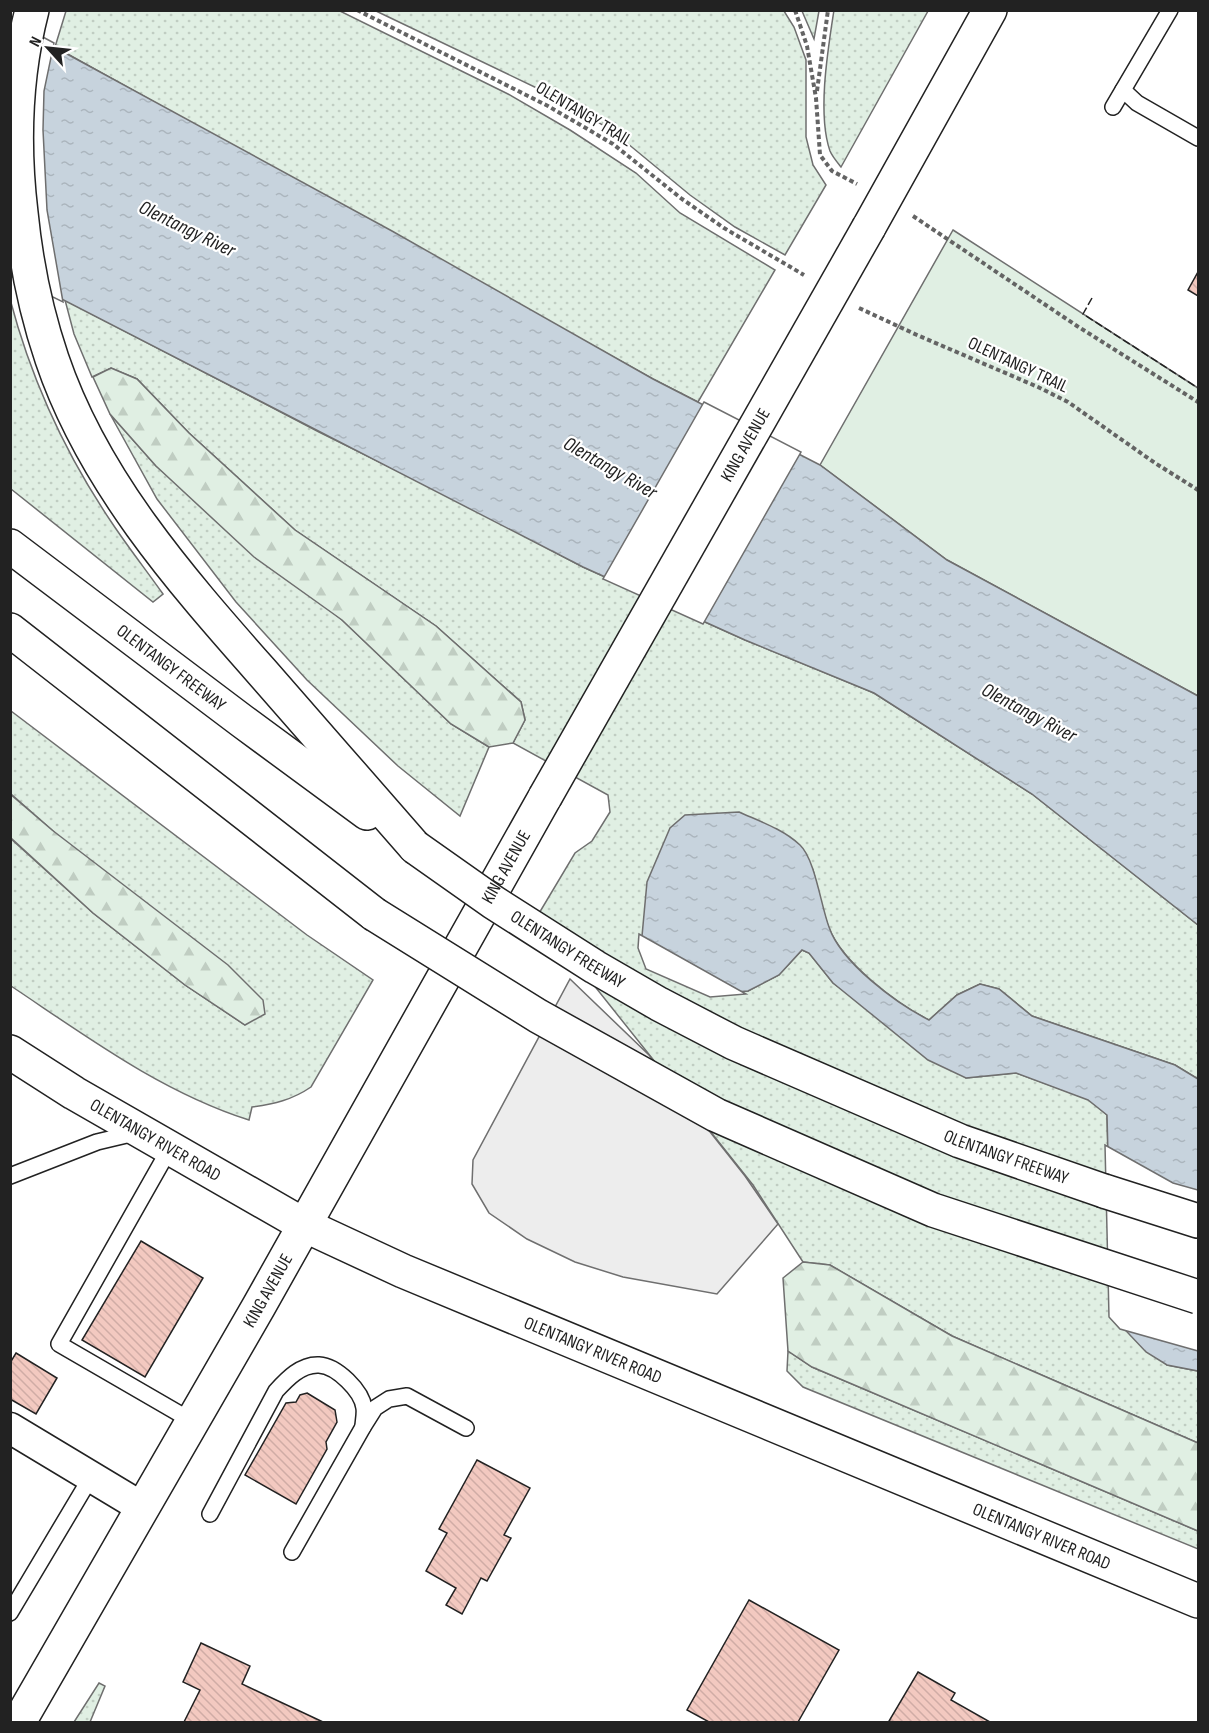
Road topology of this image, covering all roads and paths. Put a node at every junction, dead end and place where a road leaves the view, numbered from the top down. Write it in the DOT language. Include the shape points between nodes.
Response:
graph roads {
  1 [pos="32,10"];
  2 [pos="357,10"];
  3 [pos="795,10"];
  4 [pos="828,10"];
  5 [pos="990,10"];
  6 [pos="1170,10"];
  7 [pos="1123,90"];
  8 [pos="816,98"];
  9 [pos="1113,107"];
  10 [pos="1198,138"];
  11 [pos="885,199"];
  12 [pos="785,264"];
  13 [pos="879,317"];
  14 [pos="1198,402"];
  15 [pos="1198,490"];
  16 [pos="10,546"];
  17 [pos="10,630"];
  18 [pos="415,847"];
  19 [pos="10,1052"];
  20 [pos="141,1131"];
  21 [pos="170,1148"];
  22 [pos="10,1176"];
  23 [pos="1198,1221"];
  24 [pos="304,1225"];
  25 [pos="1198,1297"];
  26 [pos="192,1421"];
  27 [pos="363,1427"];
  28 [pos="10,1428"];
  29 [pos="466,1428"];
  30 [pos="91,1477"];
  31 [pos="143,1508"];
  32 [pos="210,1514"];
  33 [pos="292,1552"];
  34 [pos="1198,1601"];
  35 [pos="10,1613"];
  36 [pos="19,1722"];
  1 -- 18 [label="main road" via="19,83 18,187 39,314 73,408 120,494 149,537 193,593"];
  2 -- 12 [label="path, OLENTANGY TRAIL" via="548,106 613,144 724,228"];
  3 -- 8 [label="path" via="807,46"];
  4 -- 8 [label="path"];
  5 -- 11 [label="main road, KING AVENUE"];
  6 -- 7 [label="lane"];
  7 -- 9 [label="lane"];
  7 -- 10 [label="lane" via="1137,103"];
  8 -- 11 [label="path" via="820,155 832,171"];
  11 -- 14 [label="path"];
  11 -- 24 [label="main road, KING AVENUE, bridge"];
  13 -- 15 [label="path, OLENTANGY TRAIL" via="1068,402"];
  16 -- 18 [label="main road, OLENTANGY FREEWAY"];
  17 -- 25 [label="main road, bridge" via="374,914 538,1016 716,1115 933,1210"];
  18 -- 23 [label="main road, OLENTANGY FREEWAY, bridge" via="595,967 734,1043 960,1141"];
  19 -- 20 [label="main road, OLENTANGY RIVER ROAD"];
  20 -- 21 [label="main road, OLENTANGY RIVER ROAD"];
  20 -- 22 [label="lane" via="97,1142"];
  21 -- 24 [label="main road, OLENTANGY RIVER ROAD"];
  21 -- 26 [label="lane" via="58,1344"];
  24 -- 26 [label="main road, KING AVENUE"];
  24 -- 34 [label="main road, OLENTANGY RIVER ROAD" via="424,1280"];
  26 -- 31 [label="main road, KING AVENUE"];
  27 -- 29 [label="lane" via="375,1408 389,1399 407,1396"];
  27 -- 32 [label="lane" via="365,1410 360,1395 336,1372 320,1365 289,1377 276,1391"];
  27 -- 33 [label="lane"];
  28 -- 30 [label="street"];
  30 -- 31 [label="street"];
  30 -- 35 [label="lane"];
  31 -- 36 [label="main road, KING AVENUE"];
}
